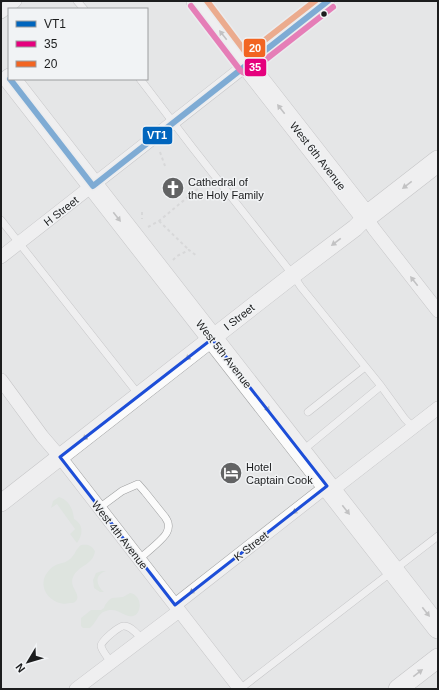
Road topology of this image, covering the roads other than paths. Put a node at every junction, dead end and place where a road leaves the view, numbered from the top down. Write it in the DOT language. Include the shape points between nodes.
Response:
graph roads {
  1 [pos="15,1"];
  2 [pos="197,1"];
  3 [pos="325,2"];
  4 [pos="1,12"];
  5 [pos="246,65"];
  6 [pos="1,68"];
  7 [pos="8,78"];
  8 [pos="10,80"];
  9 [pos="141,80"];
  10 [pos="173,123"];
  11 [pos="438,161"];
  12 [pos="93,186"];
  13 [pos="366,217"];
  14 [pos="1,220"];
  15 [pos="19,243"];
  16 [pos="1,257"];
  17 [pos="293,275"];
  18 [pos="438,311"];
  19 [pos="212,339"];
  20 [pos="365,367"];
  21 [pos="1,380"];
  22 [pos="381,386"];
  23 [pos="139,395"];
  24 [pos="438,408"];
  25 [pos="308,412"];
  26 [pos="413,427"];
  27 [pos="301,452"];
  28 [pos="60,457"];
  29 [pos="329,489"];
  30 [pos="1,503"];
  31 [pos="99,508"];
  32 [pos="438,536"];
  33 [pos="139,559"];
  34 [pos="393,571"];
  35 [pos="177,608"];
  36 [pos="438,628"];
  37 [pos="142,638"];
  38 [pos="438,658"];
  39 [pos="112,662"];
  40 [pos="76,689"];
  41 [pos="240,689"];
  42 [pos="398,689"];
  1 -- 4 [label="street"];
  5 -- 2 [label="main road, West 6th Avenue, one-way"];
  3 -- 5 [label="street, H Street"];
  5 -- 10 [label="street, H Street"];
  13 -- 5 [label="main road, West 6th Avenue, one-way"];
  6 -- 7 [label="main road, West 5th Avenue"];
  8 -- 12 [label="main road, West 5th Avenue"];
  9 -- 10 [label="lane"];
  10 -- 12 [label="street, H Street"];
  10 -- 17 [label="lane"];
  11 -- 13 [label="main road, I Street, one-way"];
  12 -- 15 [label="street, H Street"];
  12 -- 19 [label="main road, West 5th Avenue, one-way"];
  13 -- 17 [label="street, I Street, one-way"];
  18 -- 13 [label="street, West 6th Avenue, one-way"];
  14 -- 15 [label="lane"];
  15 -- 16 [label="street, H Street"];
  15 -- 23 [label="lane"];
  17 -- 19 [label="street, I Street"];
  17 -- 20 [label="lane"];
  19 -- 23 [label="street, I Street, one-way"];
  19 -- 27 [label="main road, West 5th Avenue, one-way"];
  20 -- 22 [label="lane"];
  20 -- 25 [label="lane"];
  21 -- 28 [label="street, West 4th Avenue"];
  22 -- 26 [label="lane"];
  22 -- 27 [label="lane"];
  23 -- 28 [label="street, I Street, one-way"];
  24 -- 26 [label="street, K Street"];
  26 -- 29 [label="street, K Street"];
  27 -- 29 [label="main road, West 5th Avenue"];
  28 -- 30 [label="street, I Street"];
  28 -- 31 [label="street, West 4th Avenue"];
  29 -- 34 [label="main road, West 5th Avenue, one-way"];
  29 -- 35 [label="street, K Street, one-way"];
  31 -- 33 [label="street, West 4th Avenue"];
  31 -- 33 [label="lane" via="122,491 138,484 165,517 169,526 167,533"];
  32 -- 34 [label="lane"];
  33 -- 35 [label="street, West 4th Avenue"];
  34 -- 36 [label="main road, West 5th Avenue, one-way"];
  34 -- 41 [label="lane"];
  35 -- 37 [label="street, K Street"];
  35 -- 41 [label="street, West 4th Avenue"];
  37 -- 39 [label="street, K Street"];
  37 -- 39 [label="lane" via="130,628 121,626 102,641 103,650"];
  42 -- 38 [label="main road, one-way"];
  39 -- 40 [label="street, K Street"];
}
